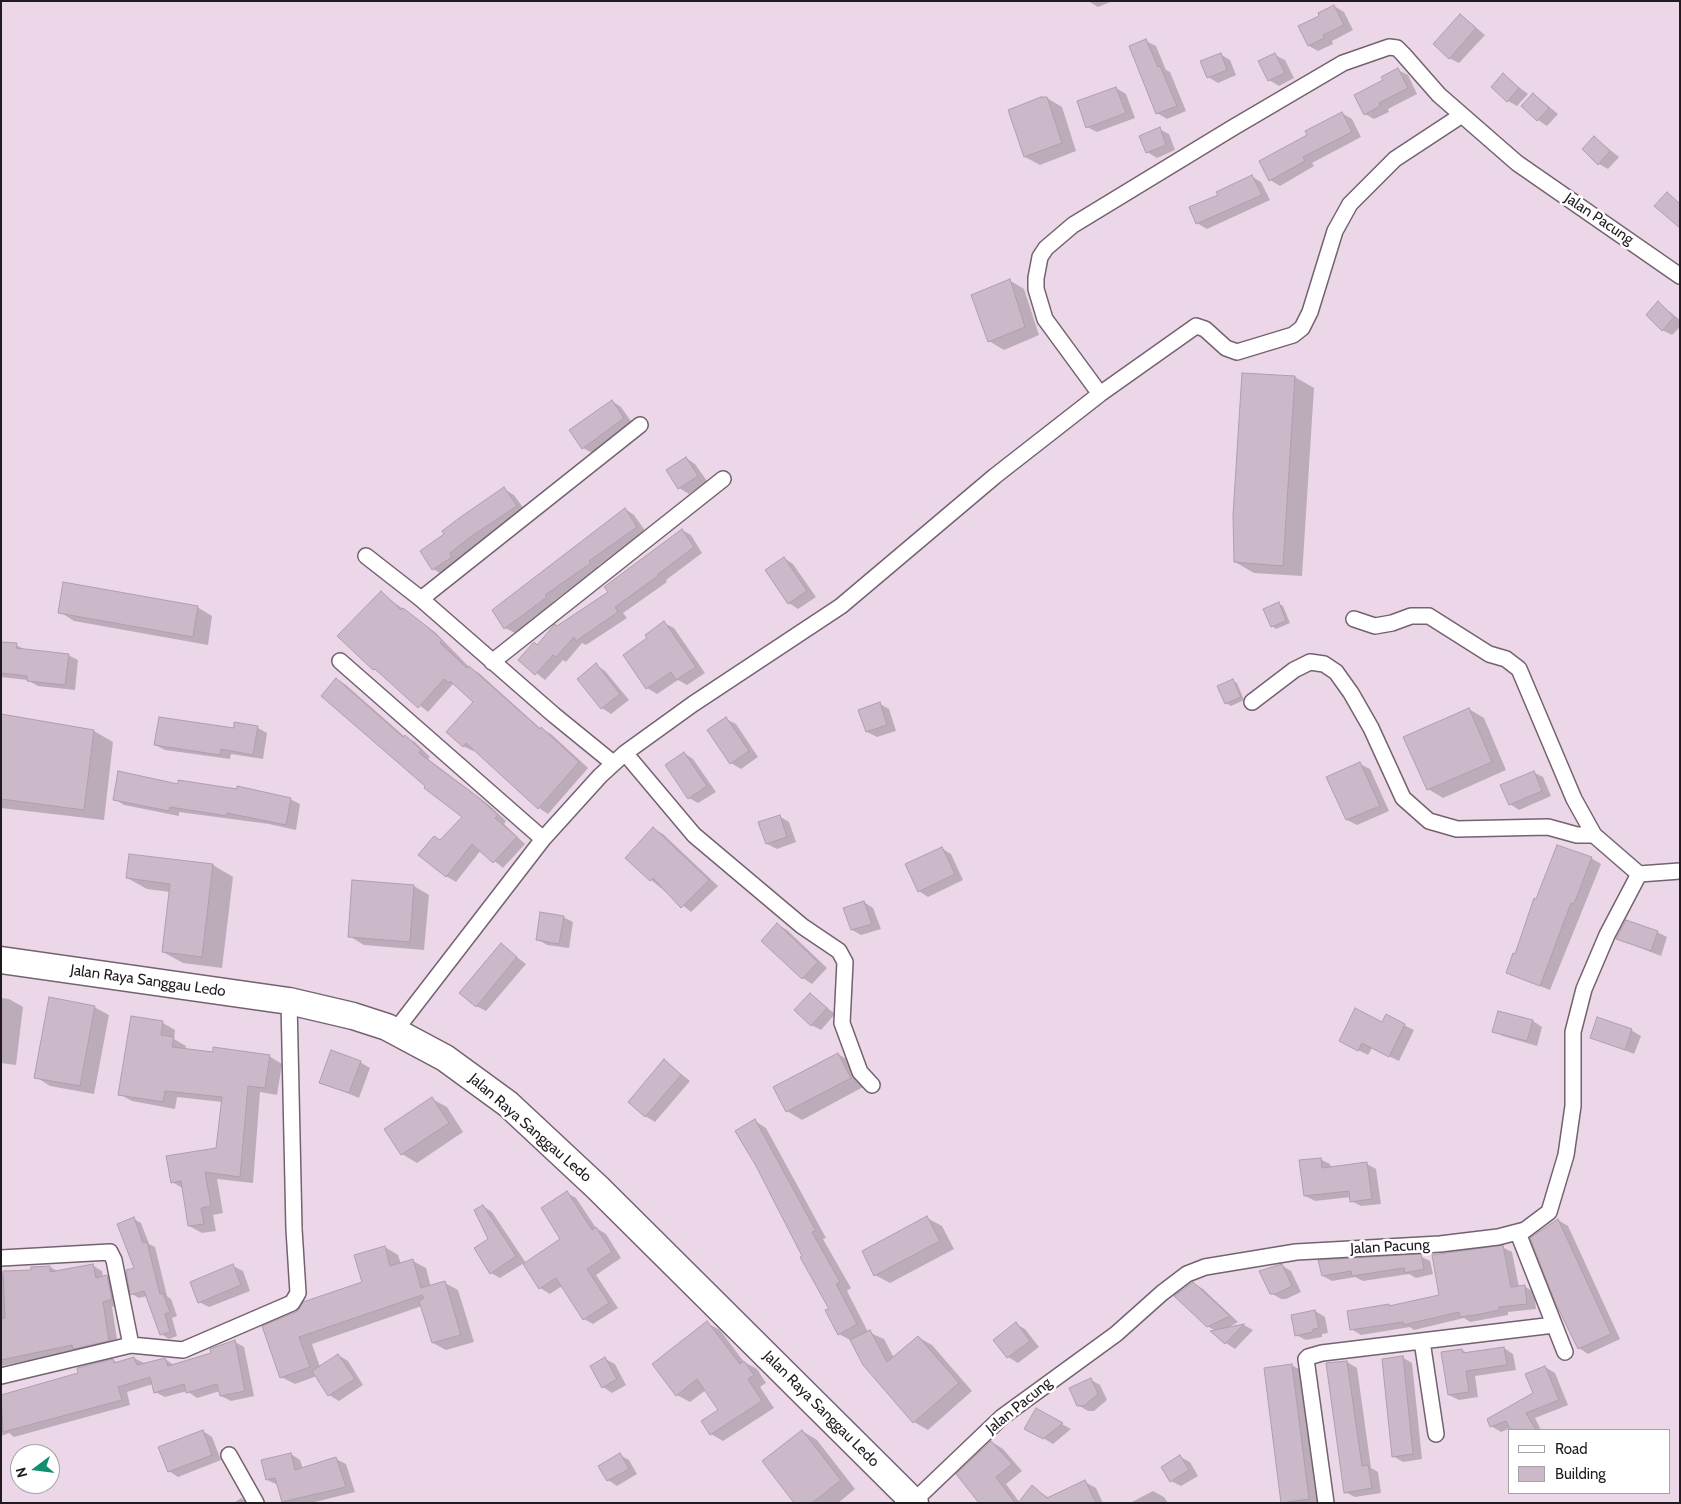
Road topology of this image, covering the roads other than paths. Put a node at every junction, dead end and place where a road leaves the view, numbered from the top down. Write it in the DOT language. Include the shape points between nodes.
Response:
graph roads {
  1 [pos="1462,115"];
  2 [pos="1680,276"];
  3 [pos="1100,394"];
  4 [pos="640,426"];
  5 [pos="722,479"];
  6 [pos="366,556"];
  7 [pos="421,599"];
  8 [pos="1354,619"];
  9 [pos="340,661"];
  10 [pos="492,662"];
  11 [pos="1252,702"];
  12 [pos="625,753"];
  13 [pos="613,763"];
  14 [pos="1594,835"];
  15 [pos="543,839"];
  16 [pos="1680,871"];
  17 [pos="1640,874"];
  18 [pos="1,960"];
  19 [pos="289,1001"];
  20 [pos="395,1031"];
  21 [pos="872,1085"];
  22 [pos="1518,1233"];
  23 [pos="1,1258"];
  24 [pos="1554,1325"];
  25 [pos="1422,1341"];
  26 [pos="131,1345"];
  27 [pos="1565,1352"];
  28 [pos="1,1376"];
  29 [pos="1436,1434"];
  30 [pos="229,1455"];
  31 [pos="910,1501"];
  32 [pos="256,1503"];
  33 [pos="1326,1503"];
  1 -- 2 [label="street, Jalan Pacung" via="1517,163"];
  1 -- 3 [label="street" via="1394,159 1350,204 1335,231 1302,328 1293,334 1237,352 1226,348 1205,329 1196,326"];
  1 -- 3 [label="street, Jalan Pacung" via="1439,95 1397,48 1389,47 1343,63 1234,126 1062,234 1040,257 1036,289 1050,328"];
  3 -- 12 [label="street" via="995,476 841,606"];
  4 -- 7 [label="street"];
  5 -- 10 [label="street"];
  6 -- 7 [label="street"];
  7 -- 10 [label="street"];
  8 -- 14 [label="street" via="1375,626 1411,616 1429,616 1518,669 1574,800"];
  9 -- 15 [label="street"];
  10 -- 13 [label="street"];
  11 -- 14 [label="street" via="1294,670 1310,662 1324,664 1336,672 1351,693 1403,798 1429,822 1457,829 1548,827 1576,835"];
  12 -- 13 [label="street"];
  12 -- 21 [label="street" via="694,836 794,920 839,951 845,962 842,1023 860,1072"];
  13 -- 15 [label="street"];
  14 -- 17 [label="street"];
  15 -- 20 [label="street"];
  16 -- 17 [label="street"];
  17 -- 22 [label="street, Jalan Pacung" via="1607,936 1579,1004 1573,1032 1573,1106 1566,1154 1554,1199 1549,1212"];
  18 -- 19 [label="highway, Jalan Raya Sanggau Ledo"];
  19 -- 20 [label="highway, Jalan Raya Sanggau Ledo" via="353,1016"];
  19 -- 26 [label="street" via="296,1298 292,1303 190,1348 176,1350"];
  20 -- 31 [label="highway, Jalan Raya Sanggau Ledo" via="463,1070 525,1119 700,1287"];
  22 -- 24 [label="street"];
  22 -- 31 [label="street, Jalan Pacung" via="1440,1244 1296,1252 1205,1267 1187,1274 1116,1334 1002,1417"];
  23 -- 26 [label="street" via="110,1252"];
  24 -- 25 [label="street"];
  24 -- 27 [label="street"];
  25 -- 29 [label="street"];
  25 -- 33 [label="street" via="1322,1353 1306,1359"];
  26 -- 28 [label="street"];
  30 -- 32 [label="street"];
}
